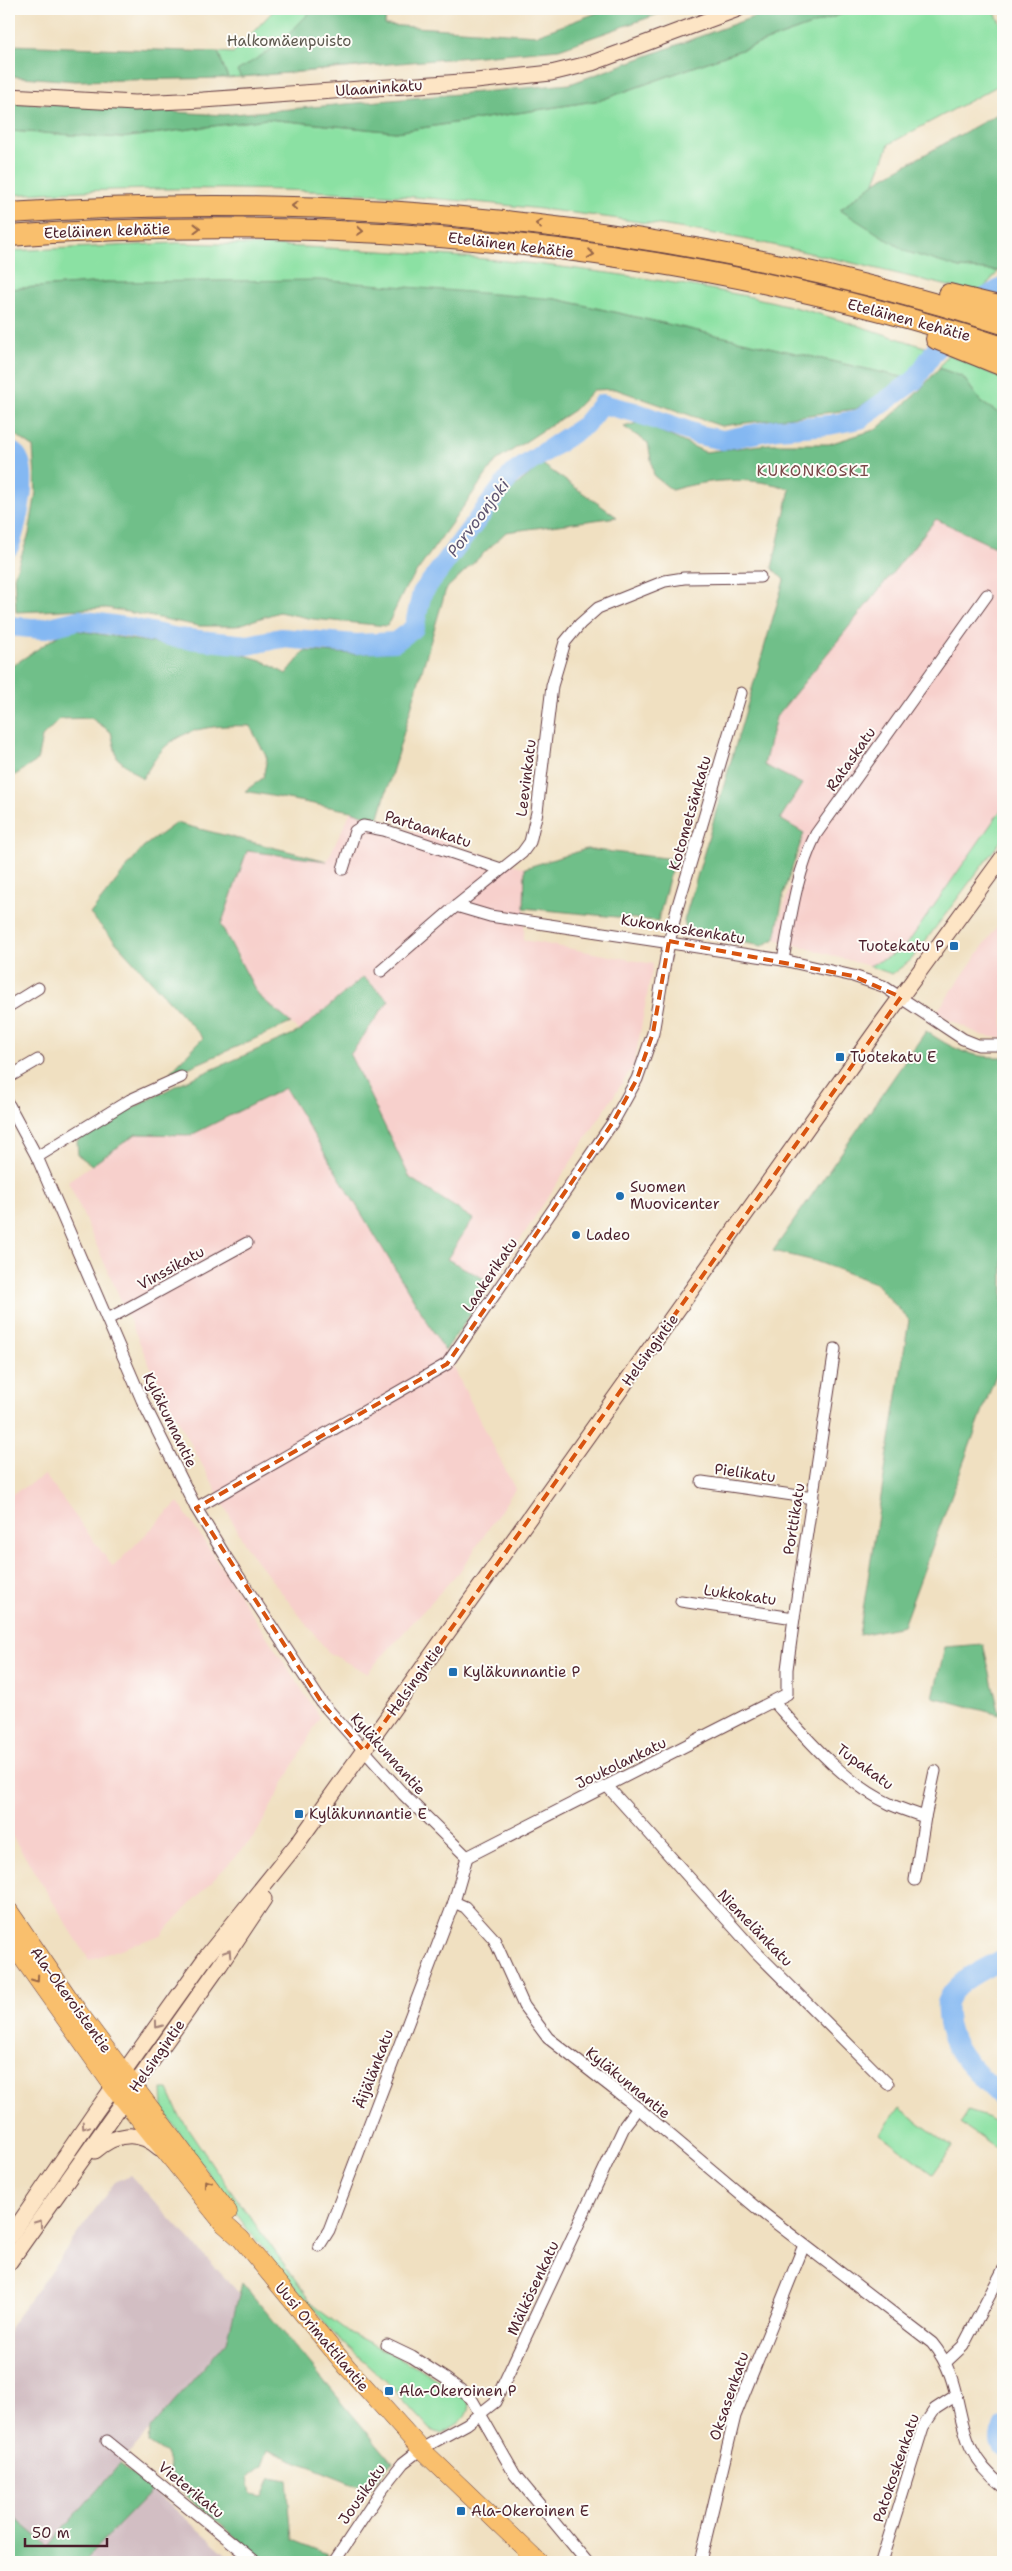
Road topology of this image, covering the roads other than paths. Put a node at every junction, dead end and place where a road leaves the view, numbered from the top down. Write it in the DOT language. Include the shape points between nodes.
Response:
graph roads {
  1 [pos="738,9"];
  2 [pos="9,96"];
  3 [pos="9,205"];
  4 [pos="261,205"];
  5 [pos="9,213"];
  6 [pos="9,236"];
  7 [pos="1002,318"];
  8 [pos="989,348"];
  9 [pos="1003,366"];
  10 [pos="760,577"];
  11 [pos="987,595"];
  12 [pos="741,693"];
  13 [pos="1003,857"];
  14 [pos="343,869"];
  15 [pos="501,869"];
  16 [pos="456,906"];
  17 [pos="669,942"];
  18 [pos="783,960"];
  19 [pos="381,971"];
  20 [pos="38,988"];
  21 [pos="901,997"];
  22 [pos="9,1006"];
  23 [pos="1003,1046"];
  24 [pos="38,1060"];
  25 [pos="9,1077"];
  26 [pos="181,1077"];
  27 [pos="9,1105"];
  28 [pos="37,1157"];
  29 [pos="247,1243"];
  30 [pos="108,1319"];
  31 [pos="835,1349"];
  32 [pos="702,1482"];
  33 [pos="813,1498"];
  34 [pos="196,1508"];
  35 [pos="681,1601"];
  36 [pos="794,1618"];
  37 [pos="786,1694"];
  38 [pos="774,1702"];
  39 [pos="364,1751"];
  40 [pos="934,1771"];
  41 [pos="608,1786"];
  42 [pos="925,1817"];
  43 [pos="297,1844"];
  44 [pos="467,1857"];
  45 [pos="915,1880"];
  46 [pos="454,1902"];
  47 [pos="9,1912"];
  48 [pos="9,1939"];
  49 [pos="118,2079"];
  50 [pos="888,2084"];
  51 [pos="130,2094"];
  52 [pos="638,2108"];
  53 [pos="168,2155"];
  54 [pos="78,2168"];
  55 [pos="9,2238"];
  56 [pos="241,2239"];
  57 [pos="804,2245"];
  58 [pos="319,2246"];
  59 [pos="9,2263"];
  60 [pos="1003,2270"];
  61 [pos="387,2345"];
  62 [pos="946,2362"];
  63 [pos="955,2396"];
  64 [pos="481,2413"];
  65 [pos="107,2441"];
  66 [pos="424,2452"];
  67 [pos="1003,2486"];
  68 [pos="256,2562"];
  69 [pos="334,2562"];
  70 [pos="526,2562"];
  71 [pos="539,2562"];
  72 [pos="587,2562"];
  73 [pos="700,2562"];
  74 [pos="881,2562"];
  1 -- 2 [label="main road, Ulaaninkatu" via="592,63 551,72 203,100 135,103"];
  3 -- 4 [label="highway" via="140,202"];
  4 -- 5 [label="highway, Eteläinen kehätie" via="112,206"];
  7 -- 4 [label="highway, Eteläinen kehätie, one-way" via="931,296 657,241 459,216"];
  6 -- 8 [label="highway, Eteläinen kehätie, one-way" via="160,228 340,230 552,248 654,263 767,285"];
  8 -- 9 [label="highway, Eteläinen kehätie"];
  10 -- 15 [label="street, Leevinkatu" via="665,581 598,608 580,624 565,642 552,686 534,829 522,854"];
  11 -- 18 [label="street, Rataskatu" via="816,834 796,888"];
  12 -- 17 [label="street, Kotometsänkatu"];
  13 -- 21 [label="main road, Helsingintie"];
  14 -- 15 [label="street, Partaankatu" via="355,831 363,826"];
  15 -- 16 [label="street, Leevinkatu"];
  16 -- 17 [label="street, Kukonkoskenkatu" via="490,916"];
  16 -- 19 [label="street, Leevinkatu"];
  17 -- 18 [label="street, Kukonkoskenkatu"];
  17 -- 34 [label="street, Laakerikatu" via="653,1034 637,1078 613,1122 447,1364"];
  18 -- 21 [label="street, Kukonkoskenkatu" via="853,976 883,986"];
  20 -- 22 [label="street"];
  21 -- 23 [label="street, Kukonkoskenkatu" via="963,1039 978,1045"];
  21 -- 39 [label="main road, Helsingintie"];
  24 -- 25 [label="street"];
  26 -- 28 [label="street" via="130,1100"];
  27 -- 28 [label="street, Kyläkunnantie"];
  28 -- 30 [label="street, Kyläkunnantie"];
  29 -- 30 [label="street, Vinssikatu"];
  30 -- 34 [label="street, Kyläkunnantie" via="142,1400"];
  31 -- 33 [label="street, Porttikatu"];
  32 -- 33 [label="street, Pielikatu"];
  33 -- 36 [label="street, Porttikatu"];
  34 -- 39 [label="street, Kyläkunnantie" via="322,1703"];
  35 -- 36 [label="street, Lukkokatu"];
  36 -- 37 [label="street, Porttikatu"];
  37 -- 38 [label="street, Joukolankatu"];
  38 -- 41 [label="street, Joukolankatu"];
  38 -- 42 [label="street, Tupakatu" via="818,1752 860,1786 892,1805"];
  39 -- 43 [label="main road, Helsingintie"];
  39 -- 44 [label="street, Kyläkunnantie"];
  40 -- 42 [label="street"];
  41 -- 44 [label="street, Joukolankatu"];
  41 -- 50 [label="street, Niemelänkatu" via="755,1951"];
  42 -- 45 [label="street"];
  43 -- 49 [label="main road, Helsingintie, one-way" via="206,1957"];
  51 -- 43 [label="main road, Helsingintie, one-way" via="278,1879"];
  44 -- 46 [label="street"];
  46 -- 52 [label="street, Kyläkunnantie" via="465,1908 494,1939 524,2006 548,2038"];
  46 -- 58 [label="street, Äijälänkatu" via="329,2230"];
  47 -- 49 [label="main road, Ala-Okeroistentie" via="79,2013"];
  48 -- 49 [label="main road, Ala-Okeroistentie, one-way"];
  49 -- 51 [label="main road, Ala-Okeroistentie"];
  49 -- 55 [label="main road, Helsingintie, one-way"];
  51 -- 53 [label="main road, Uusi Orimattilantie"];
  51 -- 54 [label="main road, Helsingintie"];
  56 -- 51 [label="main road, Uusi Orimattilantie, one-way" via="231,2217"];
  52 -- 57 [label="street, Kyläkunnantie"];
  52 -- 64 [label="street, Mälkösenkatu" via="625,2125 503,2388"];
  53 -- 54 [label="main road" via="143,2137 120,2136 103,2144"];
  53 -- 56 [label="main road, Uusi Orimattilantie" via="223,2223"];
  59 -- 54 [label="main road, Helsingintie, one-way"];
  56 -- 66 [label="main road, Uusi Orimattilantie" via="335,2354"];
  57 -- 62 [label="street, Kyläkunnantie" via="919,2332"];
  57 -- 73 [label="street, Oksasenkatu" via="735,2416"];
  60 -- 62 [label="street" via="963,2346"];
  61 -- 64 [label="street" via="446,2379 471,2398"];
  62 -- 63 [label="street, Kyläkunnantie"];
  63 -- 67 [label="street, Kyläkunnantie" via="964,2436 972,2452 980,2466"];
  63 -- 74 [label="street, Patokoskenkatu" via="935,2409 924,2427"];
  64 -- 66 [label="street, Mälkösenkatu"];
  64 -- 72 [label="street" via="515,2475"];
  65 -- 68 [label="street, Vieterikatu"];
  66 -- 69 [label="street, Jousikatu" via="403,2463"];
  66 -- 70 [label="main road, Uusi Orimattilantie"];
  66 -- 71 [label="main road, Uusi Orimattilantie"];
}
